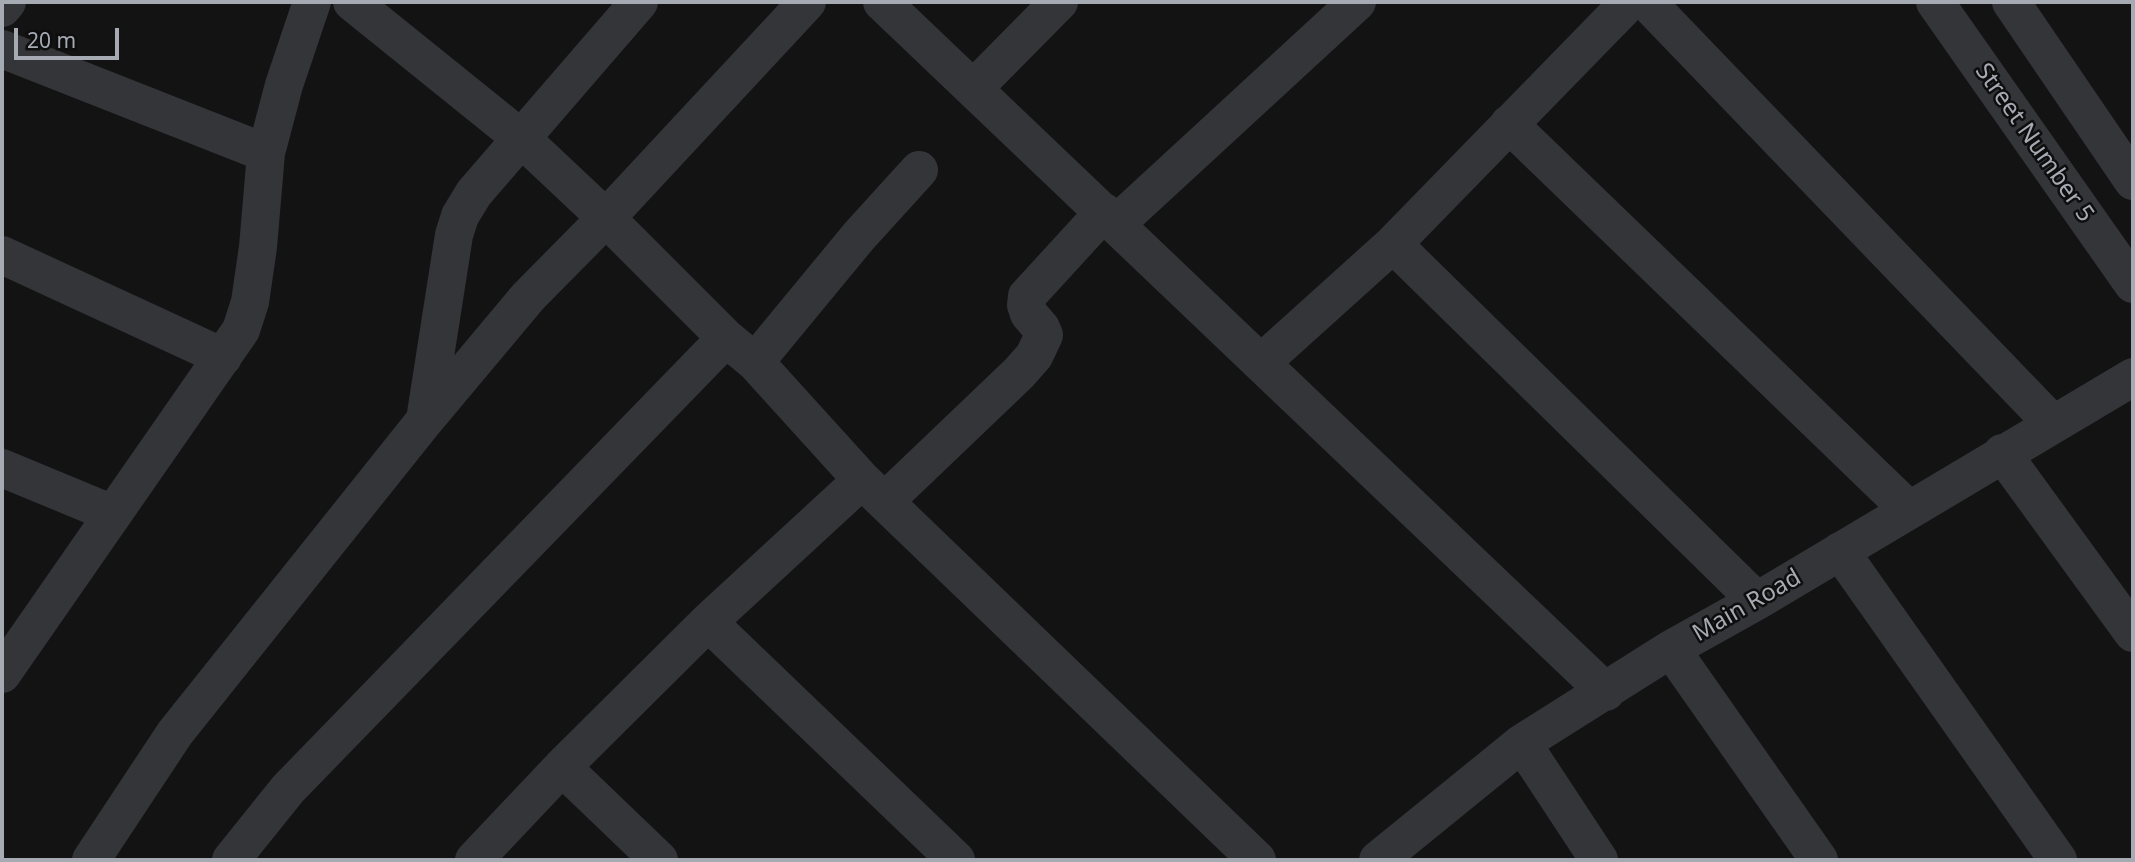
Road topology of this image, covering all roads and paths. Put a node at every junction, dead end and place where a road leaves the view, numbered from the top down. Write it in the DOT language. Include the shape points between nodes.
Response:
graph roads {
  1 [pos="7,2"];
  2 [pos="312,2"];
  3 [pos="352,2"];
  4 [pos="639,2"];
  5 [pos="807,2"];
  6 [pos="882,2"];
  7 [pos="1059,2"];
  8 [pos="1357,2"];
  9 [pos="1629,2"];
  10 [pos="1647,2"];
  11 [pos="1935,2"];
  12 [pos="2011,2"];
  13 [pos="2,8"];
  14 [pos="393,13"];
  15 [pos="2,49"];
  16 [pos="974,88"];
  17 [pos="1509,124"];
  18 [pos="522,139"];
  19 [pos="266,153"];
  20 [pos="919,170"];
  21 [pos="2133,181"];
  22 [pos="606,218"];
  23 [pos="1110,218"];
  24 [pos="1393,244"];
  25 [pos="2,255"];
  26 [pos="2133,284"];
  27 [pos="726,338"];
  28 [pos="223,357"];
  29 [pos="755,362"];
  30 [pos="1261,363"];
  31 [pos="2133,377"];
  32 [pos="425,420"];
  33 [pos="2053,424"];
  34 [pos="2002,453"];
  35 [pos="2,468"];
  36 [pos="873,491"];
  37 [pos="1909,510"];
  38 [pos="113,513"];
  39 [pos="1840,551"];
  40 [pos="1757,601"];
  41 [pos="708,622"];
  42 [pos="2133,633"];
  43 [pos="1671,649"];
  44 [pos="3,670"];
  45 [pos="1606,692"];
  46 [pos="1522,743"];
  47 [pos="562,767"];
  48 [pos="91,860"];
  49 [pos="231,860"];
  50 [pos="474,860"];
  51 [pos="659,860"];
  52 [pos="956,860"];
  53 [pos="1257,860"];
  54 [pos="1378,860"];
  55 [pos="1599,860"];
  56 [pos="1819,860"];
  57 [pos="2058,860"];
  1 -- 13 [label="street"];
  2 -- 19 [label="street"];
  3 -- 14 [label="street"];
  4 -- 18 [label="street"];
  5 -- 22 [label="street"];
  6 -- 16 [label="street"];
  7 -- 16 [label="street"];
  8 -- 23 [label="street"];
  9 -- 17 [label="street"];
  10 -- 33 [label="street"];
  11 -- 26 [label="street, Street Number 5"];
  12 -- 21 [label="street"];
  14 -- 18 [label="street"];
  15 -- 19 [label="street"];
  16 -- 23 [label="street"];
  17 -- 24 [label="street"];
  17 -- 37 [label="street"];
  18 -- 22 [label="street"];
  18 -- 32 [label="street" via="474,193 460,216"];
  19 -- 28 [label="street" via="250,302 241,330"];
  20 -- 29 [label="street"];
  22 -- 27 [label="street"];
  22 -- 32 [label="street" via="528,297"];
  23 -- 30 [label="street"];
  23 -- 36 [label="street" via="1027,296 1029,314 1044,335 1034,356"];
  24 -- 30 [label="street"];
  24 -- 40 [label="street"];
  25 -- 28 [label="street"];
  27 -- 29 [label="street"];
  27 -- 49 [label="street" via="288,789"];
  28 -- 38 [label="street"];
  29 -- 36 [label="street"];
  30 -- 45 [label="street"];
  31 -- 33 [label="street, Main Road"];
  32 -- 48 [label="street" via="175,733"];
  33 -- 34 [label="street, Main Road"];
  34 -- 37 [label="street, Main Road"];
  34 -- 42 [label="street"];
  35 -- 38 [label="street"];
  36 -- 41 [label="street"];
  36 -- 53 [label="street"];
  37 -- 39 [label="street, Main Road"];
  38 -- 44 [label="street"];
  39 -- 40 [label="street, Main Road"];
  39 -- 57 [label="street"];
  40 -- 43 [label="street, Main Road"];
  41 -- 47 [label="street"];
  41 -- 52 [label="street"];
  43 -- 45 [label="street, Main Road"];
  43 -- 56 [label="street"];
  45 -- 46 [label="street, Main Road"];
  46 -- 54 [label="street, Main Road"];
  46 -- 55 [label="street"];
  47 -- 50 [label="street"];
  47 -- 51 [label="street"];
}
